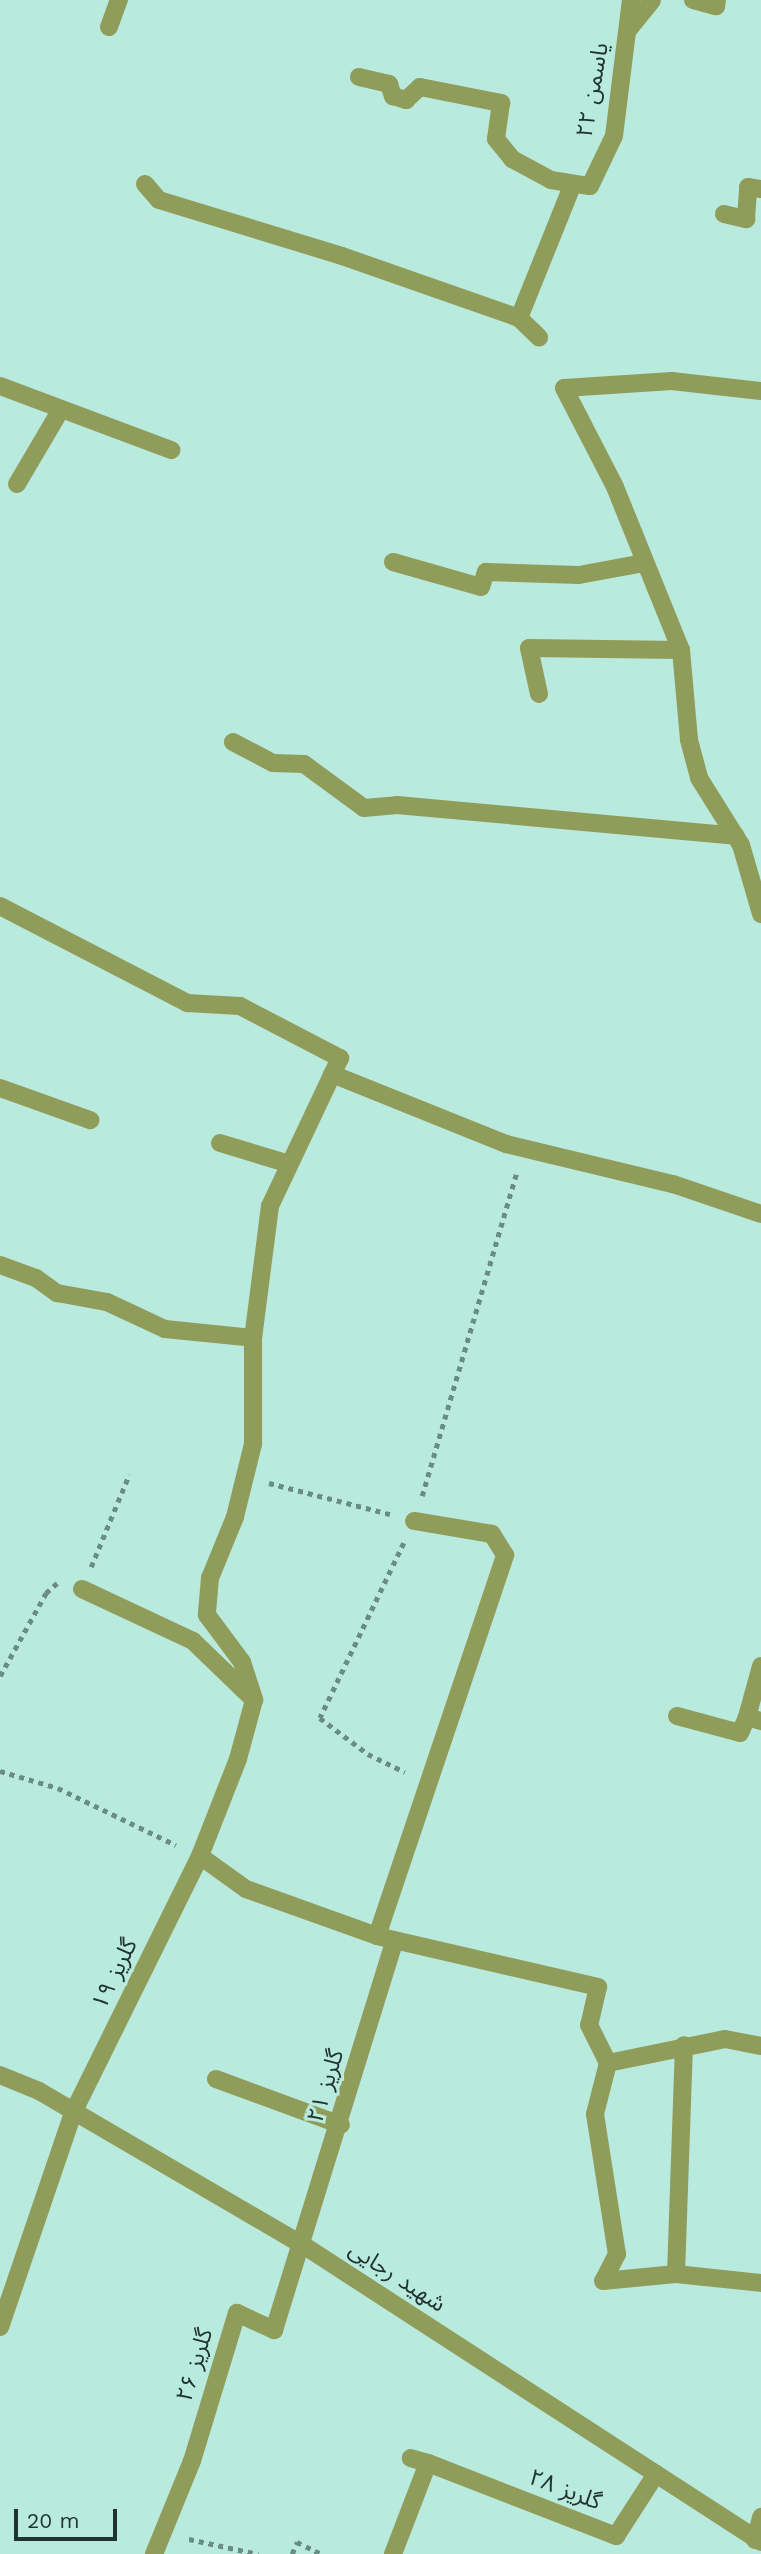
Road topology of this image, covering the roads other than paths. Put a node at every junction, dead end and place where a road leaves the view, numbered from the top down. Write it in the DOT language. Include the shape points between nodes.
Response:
graph roads {
  1 [pos="119,0"];
  2 [pos="631,0"];
  3 [pos="652,0"];
  4 [pos="693,0"];
  5 [pos="717,0"];
  6 [pos="109,27"];
  7 [pos="628,30"];
  8 [pos="359,77"];
  9 [pos="145,184"];
  10 [pos="582,185"];
  11 [pos="761,190"];
  12 [pos="724,214"];
  13 [pos="519,318"];
  14 [pos="539,337"];
  15 [pos="0,386"];
  16 [pos="761,391"];
  17 [pos="60,411"];
  18 [pos="171,450"];
  19 [pos="17,484"];
  20 [pos="393,562"];
  21 [pos="642,563"];
  22 [pos="681,650"];
  23 [pos="539,694"];
  24 [pos="233,742"];
  25 [pos="736,836"];
  26 [pos="0,906"];
  27 [pos="761,914"];
  28 [pos="332,1074"];
  29 [pos="0,1088"];
  30 [pos="90,1120"];
  31 [pos="220,1143"];
  32 [pos="289,1164"];
  33 [pos="761,1214"];
  34 [pos="0,1265"];
  35 [pos="253,1338"];
  36 [pos="414,1521"];
  37 [pos="82,1589"];
  38 [pos="761,1666"];
  39 [pos="254,1700"];
  40 [pos="677,1716"];
  41 [pos="754,1719"];
  42 [pos="200,1856"];
  43 [pos="377,1936"];
  44 [pos="395,1940"];
  45 [pos="684,2045"];
  46 [pos="761,2046"];
  47 [pos="608,2063"];
  48 [pos="0,2075"];
  49 [pos="216,2079"];
  50 [pos="73,2113"];
  51 [pos="341,2125"];
  52 [pos="303,2245"];
  53 [pos="676,2274"];
  54 [pos="761,2283"];
  55 [pos="0,2327"];
  56 [pos="656,2474"];
  57 [pos="761,2516"];
  58 [pos="759,2542"];
  59 [pos="154,2554"];
  60 [pos="393,2554"];
  1 -- 6 [label="street"];
  2 -- 7 [label="street, یاسمن ۲۲"];
  3 -- 7 [label="street"];
  4 -- 5 [label="street" via="716,6"];
  7 -- 10 [label="street, یاسمن ۲۲" via="614,136"];
  8 -- 10 [label="street" via="389,84 393,96 406,100 420,87 501,103 496,139 512,159 551,180"];
  9 -- 13 [label="street" via="159,200 342,256"];
  10 -- 13 [label="street, یاسمن ۲۲"];
  11 -- 12 [label="street" via="748,187 746,219"];
  13 -- 14 [label="street"];
  15 -- 17 [label="street"];
  16 -- 21 [label="street" via="672,381 564,388 615,487"];
  17 -- 18 [label="street"];
  17 -- 19 [label="street"];
  20 -- 21 [label="street" via="481,587 486,572 579,575"];
  21 -- 22 [label="street"];
  22 -- 23 [label="street" via="529,648"];
  22 -- 25 [label="street" via="689,740 699,779"];
  24 -- 25 [label="street" via="273,763 304,764 364,808 397,805"];
  25 -- 27 [label="street"];
  26 -- 28 [label="street" via="187,1003 240,1006 293,1030 340,1058"];
  28 -- 32 [label="street"];
  28 -- 33 [label="street" via="524,1148 673,1184"];
  29 -- 30 [label="street"];
  31 -- 32 [label="street"];
  32 -- 35 [label="street" via="270,1206"];
  34 -- 35 [label="street" via="36,1278 57,1293 107,1302 165,1329"];
  35 -- 39 [label="street" via="253,1444 235,1517 210,1578 207,1615 242,1662"];
  36 -- 43 [label="street" via="492,1534 505,1555"];
  37 -- 39 [label="street" via="193,1640"];
  38 -- 41 [label="street"];
  39 -- 42 [label="street, گلریز ۱۹" via="238,1759"];
  40 -- 41 [label="street" via="740,1733"];
  42 -- 43 [label="street" via="246,1889"];
  42 -- 50 [label="street, گلریز ۱۹"];
  43 -- 44 [label="street"];
  44 -- 47 [label="street" via="598,1987 589,2025"];
  44 -- 51 [label="street, گلریز ۲۱"];
  45 -- 46 [label="street" via="725,2039"];
  45 -- 47 [label="street"];
  45 -- 53 [label="street"];
  47 -- 53 [label="street" via="595,2113 617,2254 603,2281"];
  48 -- 50 [label="street, شهید رجایی" via="39,2091"];
  49 -- 51 [label="street"];
  50 -- 52 [label="street, شهید رجایی"];
  50 -- 55 [label="street, گلریز ۱۹"];
  51 -- 52 [label="street, گلریز ۲۱"];
  52 -- 56 [label="street, شهید رجایی"];
  52 -- 59 [label="street, گلریز ۲۶" via="274,2330 237,2313 192,2461"];
  53 -- 54 [label="street"];
  56 -- 58 [label="street, شهید رجایی"];
  56 -- 60 [label="street, گلریز ۲۸" via="616,2536 420,2460"];
  57 -- 58 [label="street"];
}
